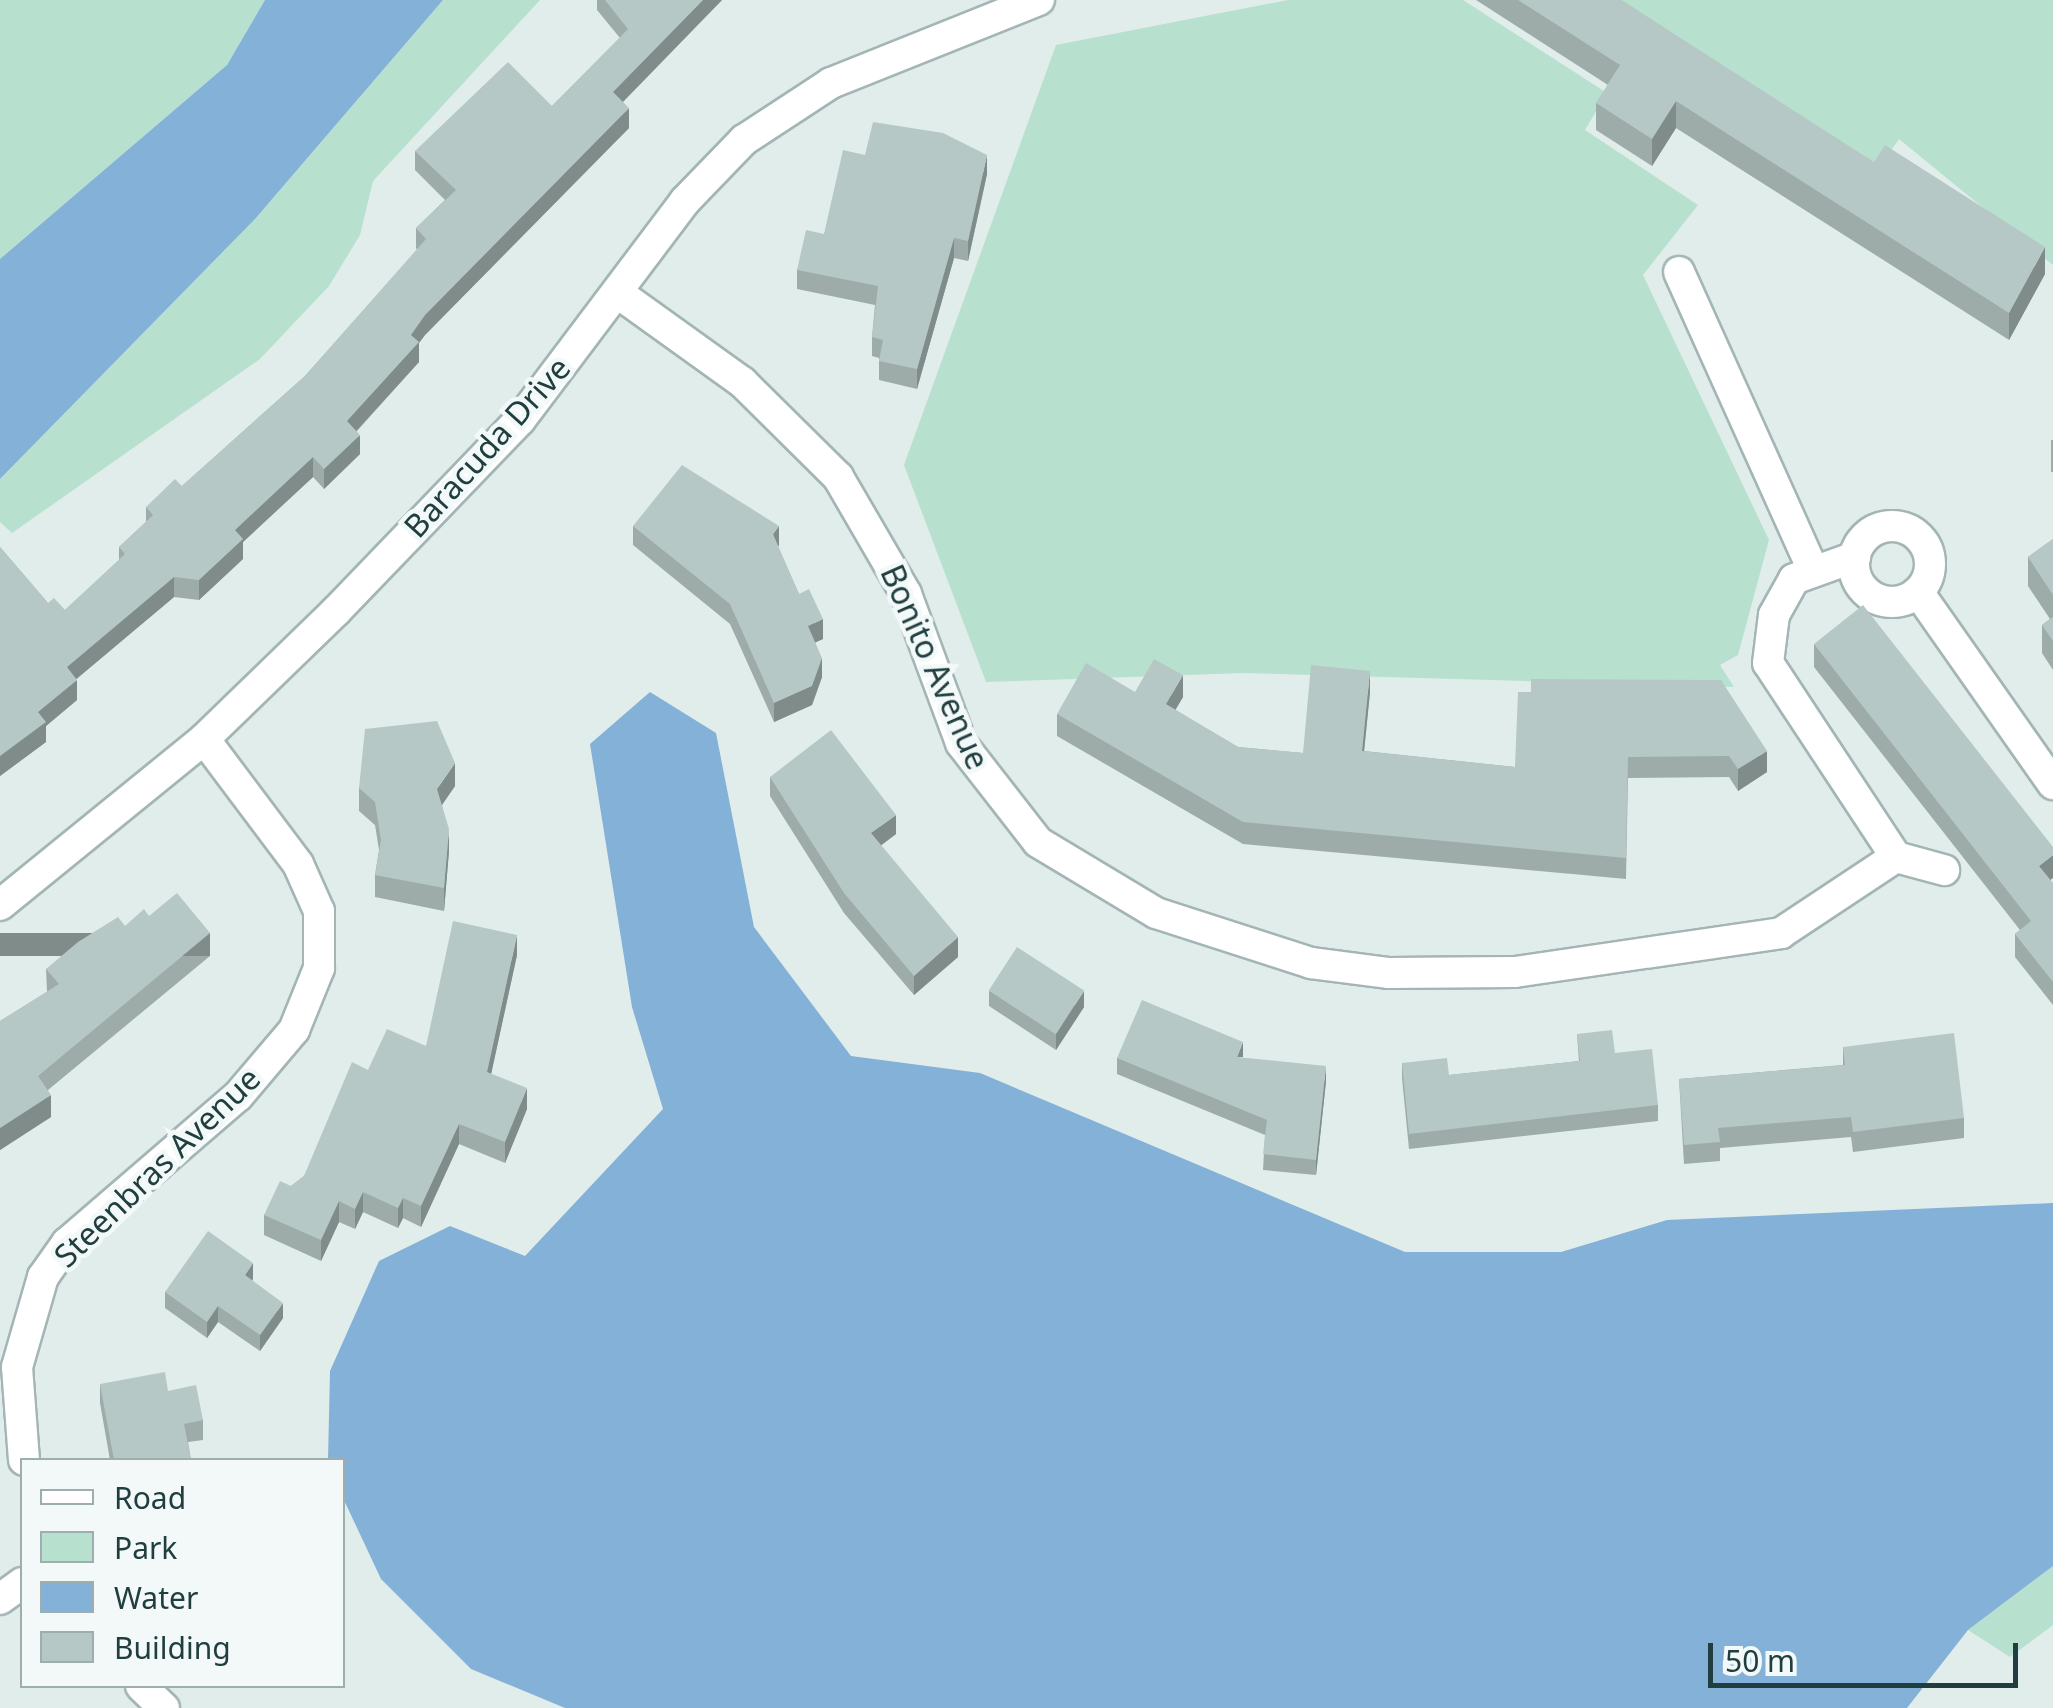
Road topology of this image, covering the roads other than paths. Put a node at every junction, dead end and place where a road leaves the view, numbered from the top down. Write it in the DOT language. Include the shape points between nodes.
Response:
graph roads {
  1 [pos="1039,0"];
  2 [pos="1679,272"];
  3 [pos="618,293"];
  4 [pos="1855,557"];
  5 [pos="1813,570"];
  6 [pos="1918,592"];
  7 [pos="204,740"];
  8 [pos="2053,784"];
  9 [pos="1896,857"];
  10 [pos="1944,870"];
  11 [pos="0,905"];
  12 [pos="24,1458"];
  13 [pos="143,1688"];
  14 [pos="164,1708"];
  1 -- 3 [label="street, Baracuda Drive" via="910,46 789,107 716,165"];
  2 -- 5 [label="street"];
  3 -- 7 [label="street, Baracuda Drive" via="520,420"];
  3 -- 9 [label="street, Bonito Avenue" via="742,382 838,477 906,594 962,743 1028,831 1086,877 1260,950 1389,973 1515,972 1781,934"];
  4 -- 5 [label="street"];
  4 -- 6 [label="street" via="1874,598"];
  4 -- 6 [label="street" via="1883,526 1910,530 1930,566"];
  5 -- 9 [label="street" via="1794,579 1774,614 1768,662"];
  6 -- 8 [label="street"];
  7 -- 11 [label="street, Baracuda Drive"];
  7 -- 12 [label="street, Steenbras Avenue" via="298,864 319,911 319,968 294,1030 238,1096 67,1243 43,1277 17,1366"];
  9 -- 10 [label="street"];
  13 -- 14 [label="street"];
}
